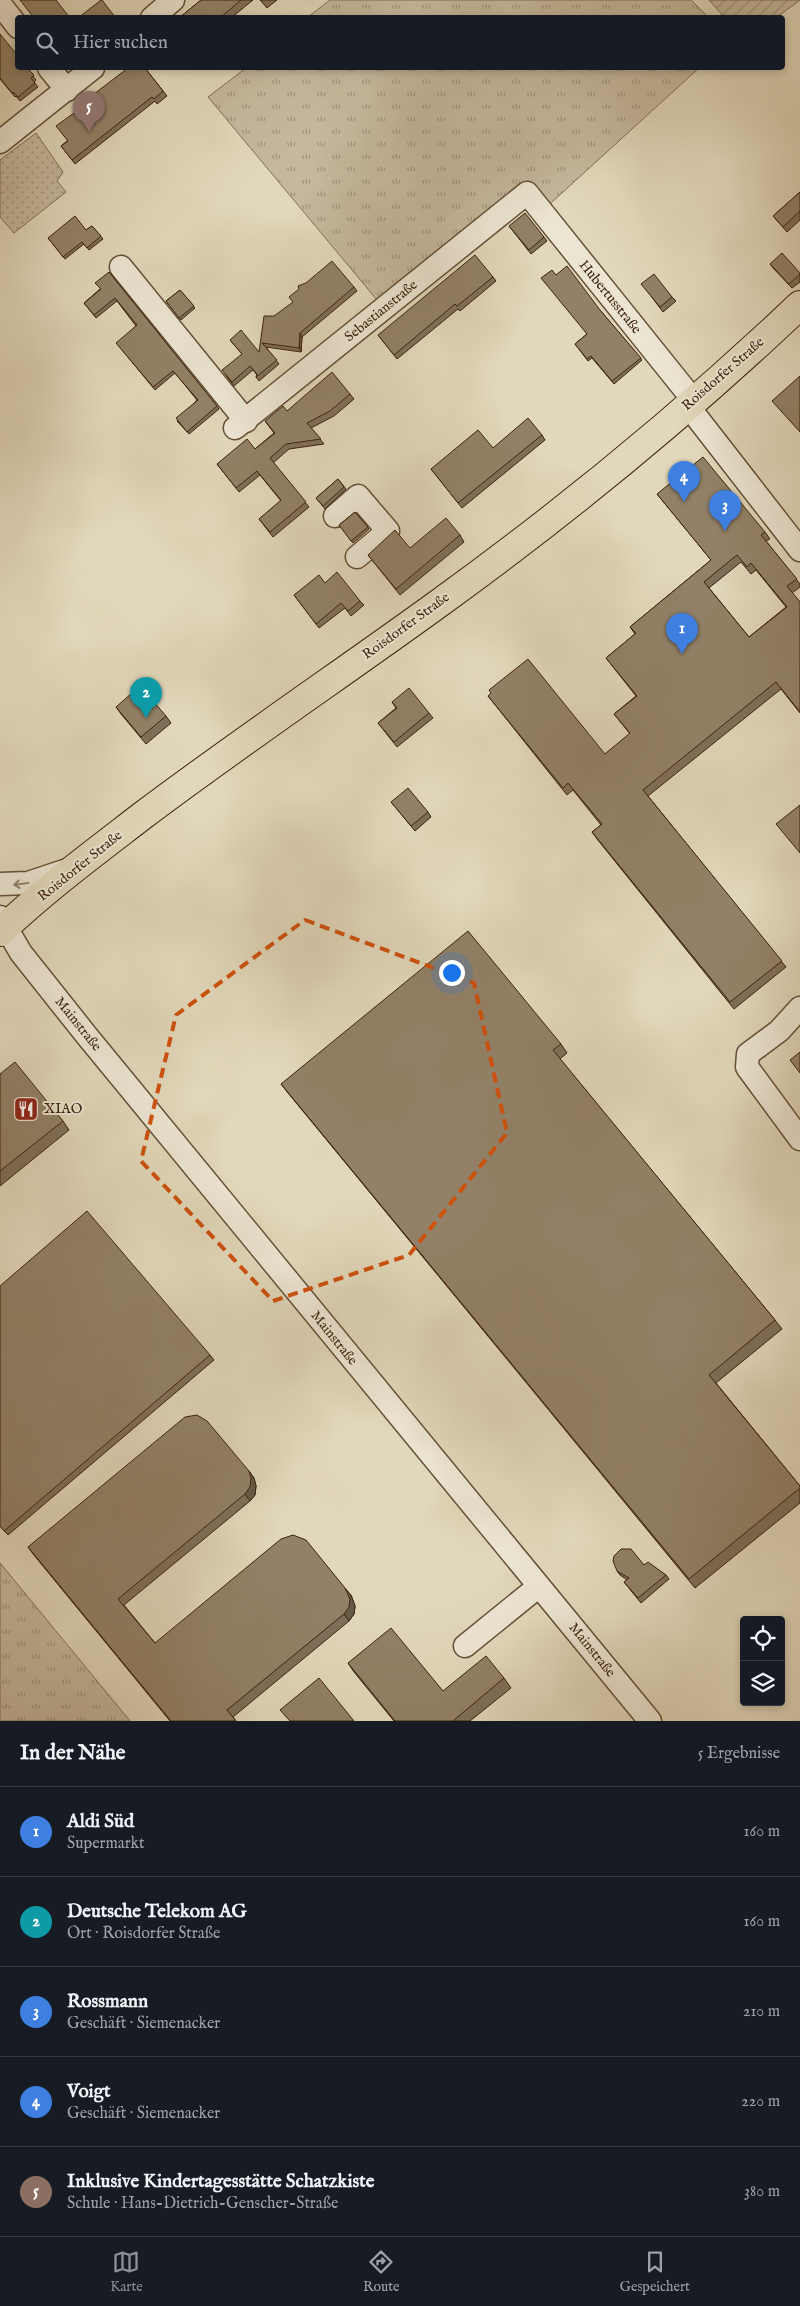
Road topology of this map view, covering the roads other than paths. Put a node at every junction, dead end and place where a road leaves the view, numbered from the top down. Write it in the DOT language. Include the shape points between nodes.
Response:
graph roads {
  1 [pos="173,0"];
  2 [pos="0,4"];
  3 [pos="156,15"];
  4 [pos="15,23"];
  5 [pos="51,70"];
  6 [pos="91,70"];
  7 [pos="66,90"];
  8 [pos="0,142"];
  9 [pos="527,193"];
  10 [pos="121,267"];
  11 [pos="800,304"];
  12 [pos="691,403"];
  13 [pos="335,516"];
  14 [pos="800,550"];
  15 [pos="356,557"];
  16 [pos="75,867"];
  17 [pos="0,884"];
  18 [pos="2,925"];
  19 [pos="800,1008"];
  20 [pos="800,1139"];
  21 [pos="539,1586"];
  22 [pos="465,1646"];
  23 [pos="650,1721"];
  1 -- 3 [label="street"];
  2 -- 4 [label="street"];
  5 -- 7 [label="street"];
  6 -- 7 [label="street"];
  7 -- 8 [label="street"];
  9 -- 10 [label="street, Sebastianstraße" via="240,424"];
  9 -- 12 [label="street, Hubertusstraße"];
  11 -- 12 [label="main road, Roisdorfer Straße"];
  12 -- 14 [label="street, Hubertusstraße"];
  12 -- 16 [label="main road, Roisdorfer Straße" via="439,604 191,779"];
  13 -- 15 [label="street" via="358,496 388,531"];
  16 -- 17 [label="street, one-way" via="28,883"];
  16 -- 18 [label="main road, Roisdorfer Straße"];
  18 -- 21 [label="street, Mainstraße" via="21,953 275,1266"];
  19 -- 20 [label="street" via="779,1031 748,1054 747,1067"];
  21 -- 22 [label="street"];
  21 -- 23 [label="street, Mainstraße"];
}
